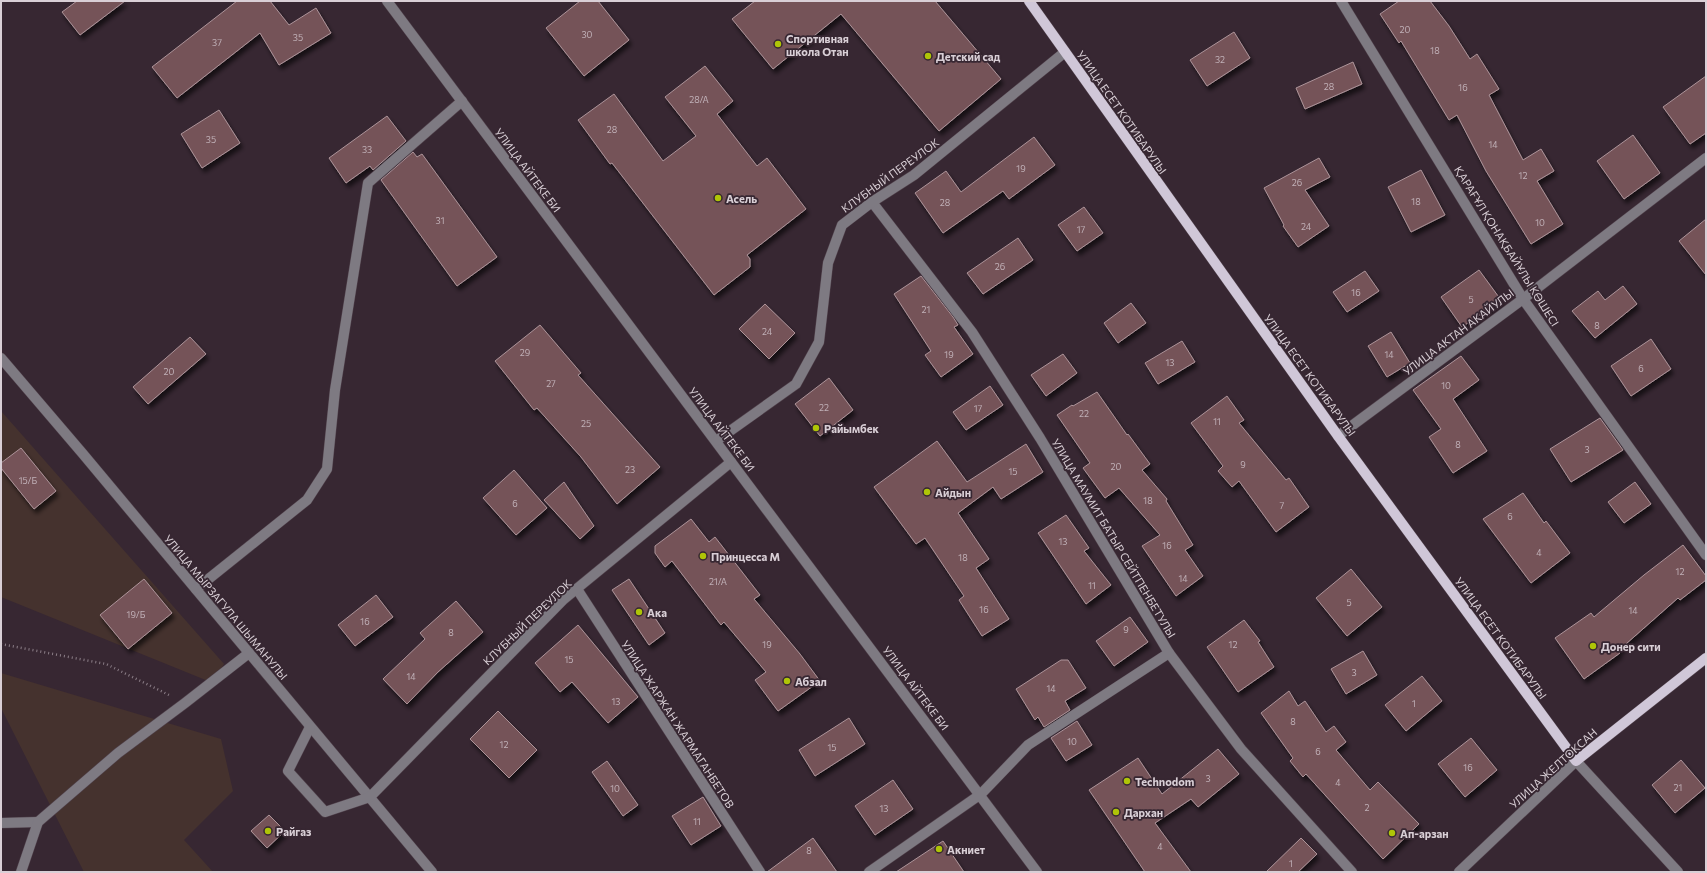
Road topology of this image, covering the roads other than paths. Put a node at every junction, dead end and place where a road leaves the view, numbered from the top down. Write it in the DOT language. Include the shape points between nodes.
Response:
graph roads {
  1 [pos="386,1"];
  2 [pos="1029,1"];
  3 [pos="1341,1"];
  4 [pos="1065,52"];
  5 [pos="462,102"];
  6 [pos="1706,158"];
  7 [pos="872,202"];
  8 [pos="1523,299"];
  9 [pos="1,358"];
  10 [pos="1338,436"];
  11 [pos="716,441"];
  12 [pos="731,462"];
  13 [pos="1706,555"];
  14 [pos="577,589"];
  15 [pos="196,590"];
  16 [pos="249,653"];
  17 [pos="1169,653"];
  18 [pos="1706,658"];
  19 [pos="310,727"];
  20 [pos="1576,761"];
  21 [pos="980,794"];
  22 [pos="370,797"];
  23 [pos="38,822"];
  24 [pos="1,823"];
  25 [pos="22,872"];
  26 [pos="432,872"];
  27 [pos="760,872"];
  28 [pos="868,872"];
  29 [pos="1038,872"];
  30 [pos="1352,872"];
  31 [pos="1459,872"];
  32 [pos="1678,872"];
  1 -- 5 [label="street, УЛИЦА АЙТЕКЕ БИ"];
  2 -- 4 [label="main road, УЛИЦА ЕСЕТ КОТИБАРУЛЫ"];
  3 -- 8 [label="street, ҚАРАҒҰЛ ҚОНАҚБАЙҰЛЫ КӨШЕСІ"];
  4 -- 7 [label="street, КЛУБНЫЙ ПЕРЕУЛОК" via="914,175"];
  4 -- 10 [label="main road, УЛИЦА ЕСЕТ КОТИБАРУЛЫ"];
  5 -- 11 [label="street, УЛИЦА АЙТЕКЕ БИ"];
  5 -- 15 [label="street" via="368,183 335,390 327,469 307,500"];
  6 -- 8 [label="street, УЛИЦА АКТАН АКАЙУЛЫ"];
  7 -- 11 [label="street, КЛУБНЫЙ ПЕРЕУЛОК" via="842,225 828,263 819,342 796,384"];
  7 -- 17 [label="street, УЛИЦА МАУМИТ БАТЫР СЕЙТПЕНБЕТУЛЫ" via="972,332 1040,438"];
  8 -- 10 [label="street, УЛИЦА АКТАН АКАЙУЛЫ"];
  8 -- 13 [label="street, ҚАРАҒҰЛ ҚОНАҚБАЙҰЛЫ КӨШЕСІ"];
  9 -- 15 [label="street, УЛИЦА МЫРЗАГУЛА ШЫМАНУЛЫ"];
  10 -- 20 [label="main road, УЛИЦА ЕСЕТ КОТИБАРУЛЫ"];
  11 -- 12 [label="street, УЛИЦА АЙТЕКЕ БИ"];
  12 -- 14 [label="street, КЛУБНЫЙ ПЕРЕУЛОК"];
  12 -- 21 [label="street, УЛИЦА АЙТЕКЕ БИ"];
  14 -- 22 [label="street, КЛУБНЫЙ ПЕРЕУЛОК" via="563,600"];
  14 -- 27 [label="street, УЛИЦА ЖАРЖАН ЖАРМАГАНБЕТОВ"];
  15 -- 16 [label="street, УЛИЦА МЫРЗАГУЛА ШЫМАНУЛЫ"];
  16 -- 19 [label="street, УЛИЦА МЫРЗАГУЛА ШЫМАНУЛЫ"];
  16 -- 23 [label="street" via="118,753"];
  17 -- 21 [label="street" via="1028,745"];
  17 -- 30 [label="street, УЛИЦА МАУМИТ БАТЫР СЕЙТПЕНБЕТУЛЫ" via="1241,749"];
  18 -- 20 [label="main road, УЛИЦА ЖЕЛТОКСАН"];
  19 -- 22 [label="street, УЛИЦА МЫРЗАГУЛА ШЫМАНУЛЫ"];
  19 -- 22 [label="street" via="288,771 325,812"];
  20 -- 31 [label="street, УЛИЦА ЖЕЛТОКСАН"];
  20 -- 32 [label="street"];
  21 -- 28 [label="street"];
  21 -- 29 [label="street, УЛИЦА АЙТЕКЕ БИ"];
  22 -- 26 [label="street, УЛИЦА МЫРЗАГУЛА ШЫМАНУЛЫ"];
  23 -- 24 [label="street"];
  23 -- 25 [label="street"];
}
